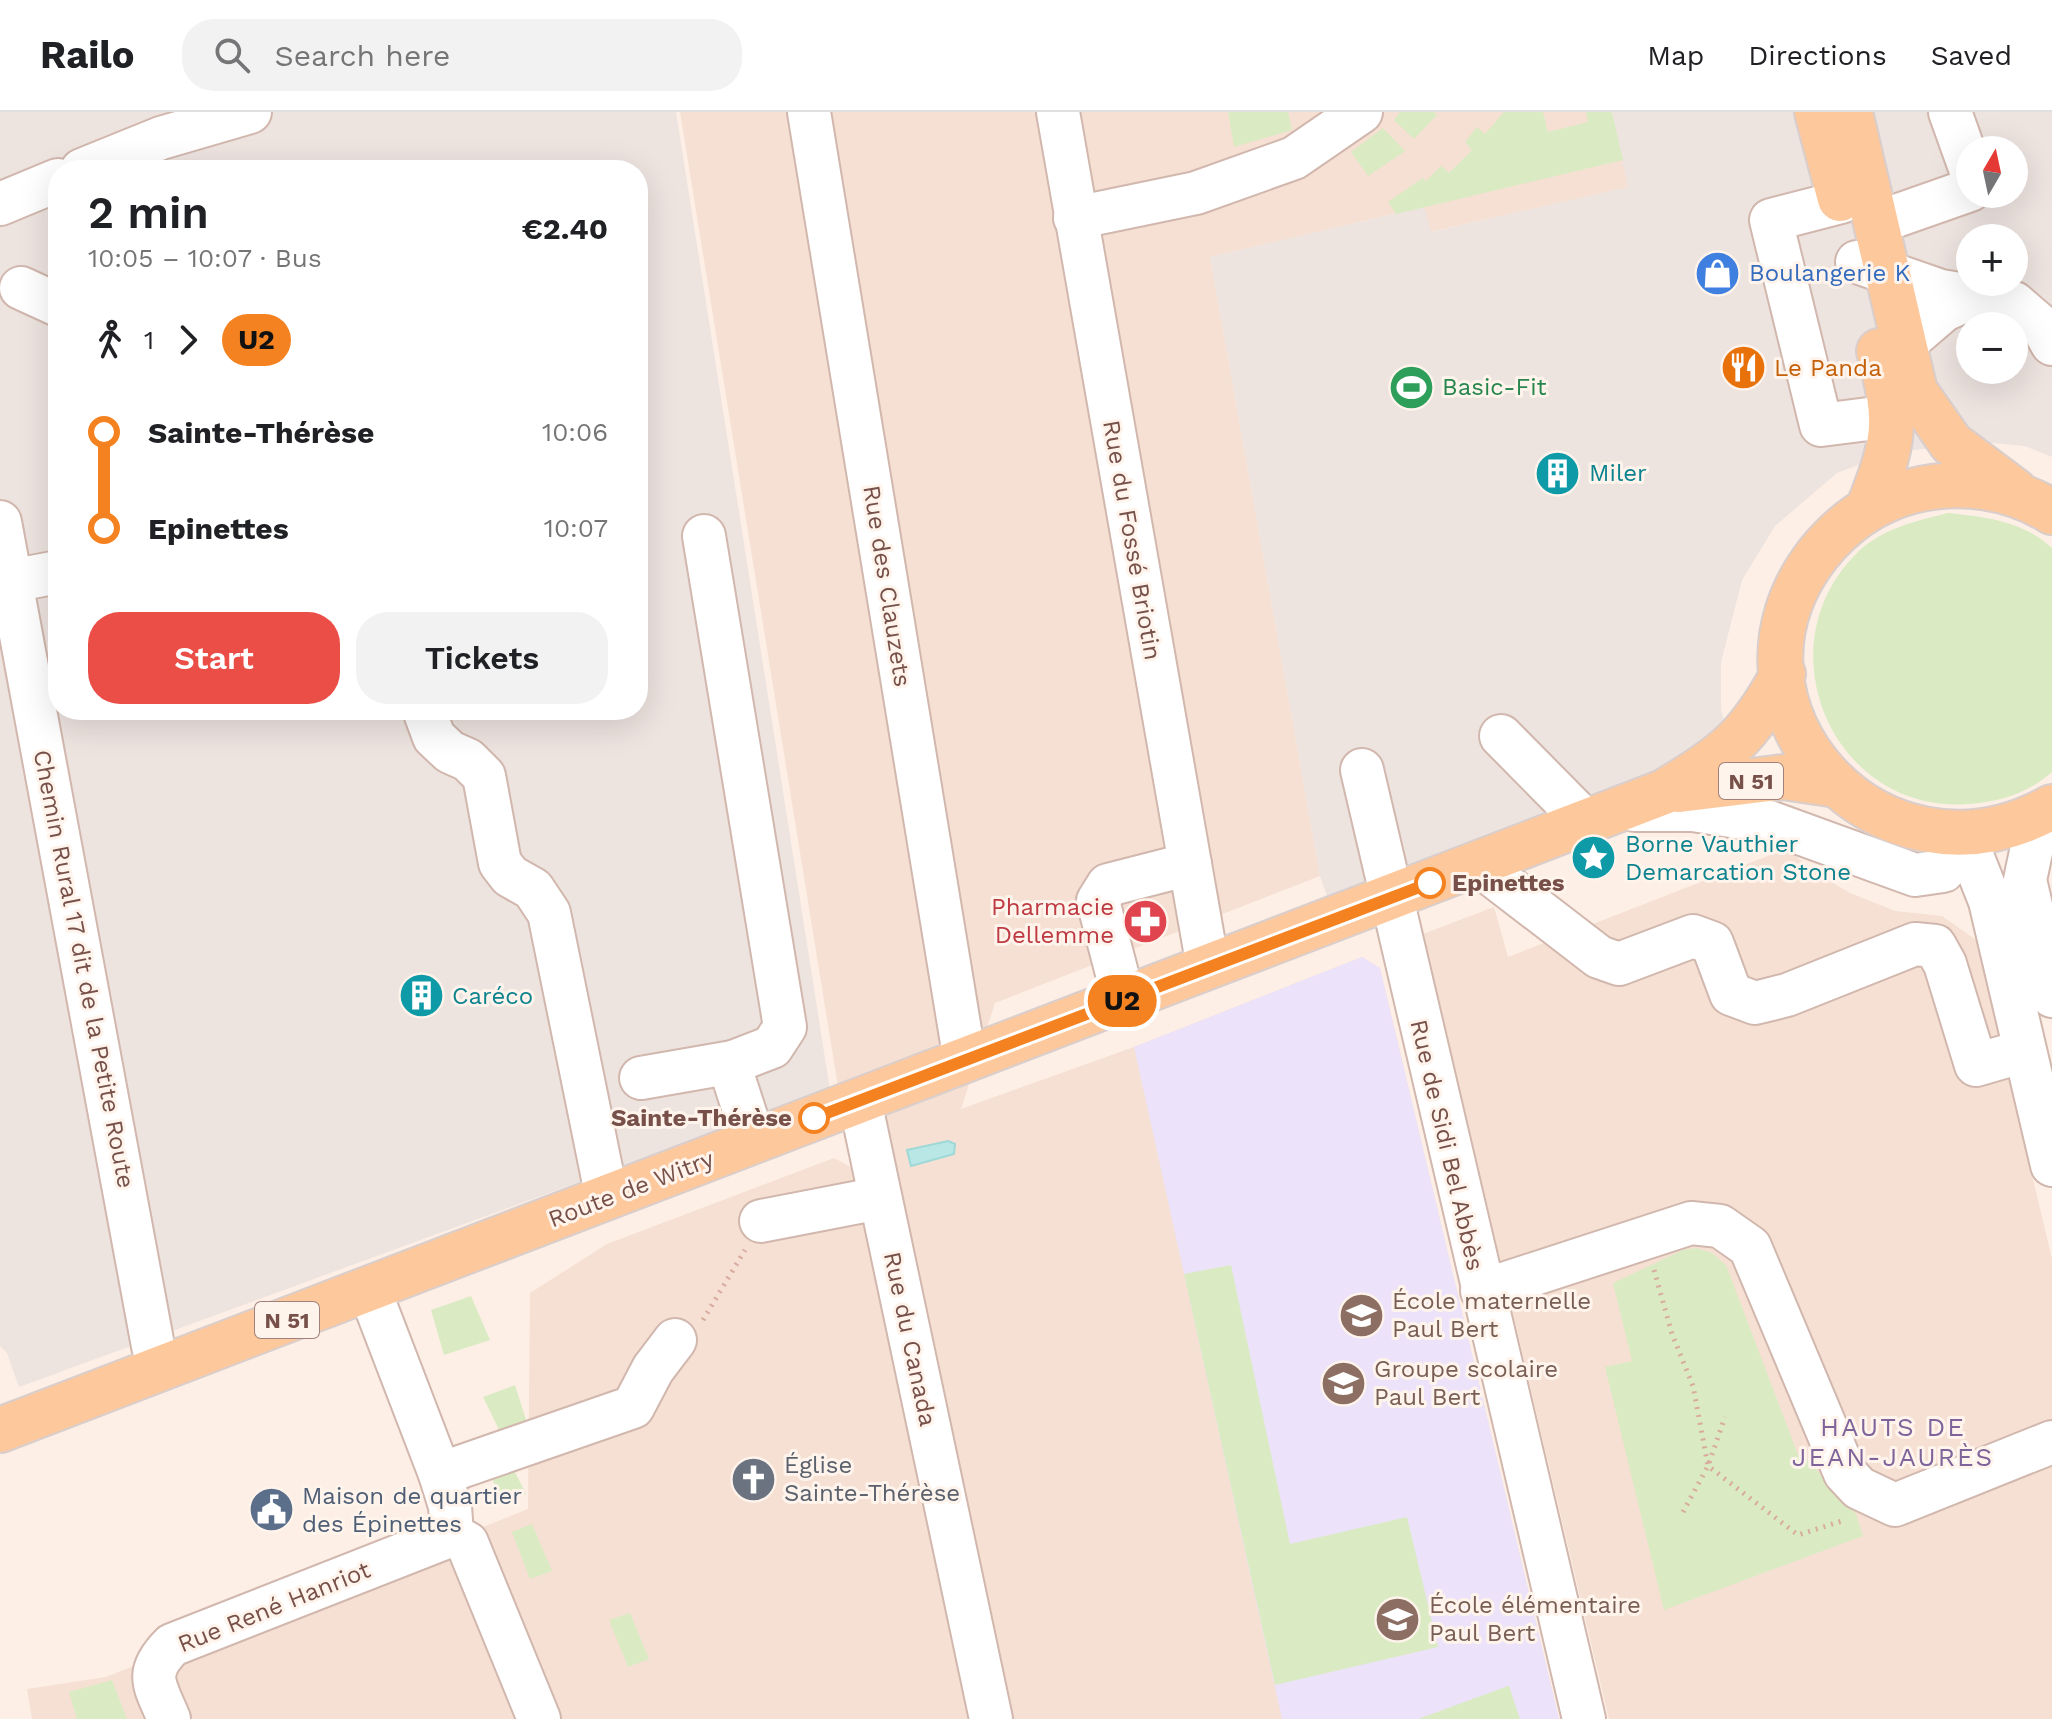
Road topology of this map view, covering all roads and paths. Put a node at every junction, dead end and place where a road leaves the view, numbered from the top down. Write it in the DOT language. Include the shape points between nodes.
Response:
graph roads {
  1 [pos="250,112"];
  2 [pos="809,112"];
  3 [pos="1058,112"];
  4 [pos="1361,112"];
  5 [pos="1817,112"];
  6 [pos="1850,112"];
  7 [pos="1950,112"];
  8 [pos="1959,136"];
  9 [pos="107,160"];
  10 [pos="48,184"];
  11 [pos="1956,193"];
  12 [pos="0,204"];
  13 [pos="1859,212"];
  14 [pos="1075,218"];
  15 [pos="1872,267"];
  16 [pos="1956,293"];
  17 [pos="1975,296"];
  18 [pos="2052,344"];
  19 [pos="1893,353"];
  20 [pos="1892,416"];
  21 [pos="2038,505"];
  22 [pos="1868,509"];
  23 [pos="0,522"];
  24 [pos="704,536"];
  25 [pos="48,574"];
  26 [pos="11,581"];
  27 [pos="1783,674"];
  28 [pos="428,720"];
  29 [pos="1501,736"];
  30 [pos="1362,770"];
  31 [pos="1837,785"];
  32 [pos="1664,792"];
  33 [pos="2046,810"];
  34 [pos="1602,816"];
  35 [pos="1960,834"];
  36 [pos="1190,864"];
  37 [pos="1478,864"];
  38 [pos="1389,898"];
  39 [pos="1208,967"];
  40 [pos="2052,996"];
  41 [pos="1124,1000"];
  42 [pos="2024,1051"];
  43 [pos="965,1061"];
  44 [pos="733,1062"];
  45 [pos="641,1078"];
  46 [pos="860,1101"];
  47 [pos="754,1141"];
  48 [pos="2052,1165"];
  49 [pos="607,1198"];
  50 [pos="880,1198"];
  51 [pos="761,1221"];
  52 [pos="1645,1239"];
  53 [pos="369,1289"];
  54 [pos="1482,1291"];
  55 [pos="675,1340"];
  56 [pos="161,1368"];
  57 [pos="1725,1417"];
  58 [pos="18,1424"];
  59 [pos="2052,1442"];
  60 [pos="1708,1466"];
  61 [pos="440,1474"];
  62 [pos="1895,1505"];
  63 [pos="1683,1512"];
  64 [pos="452,1535"];
  65 [pos="169,1719"];
  66 [pos="539,1719"];
  67 [pos="991,1719"];
  68 [pos="1584,1719"];
  1 -- 9 [label="street"];
  2 -- 43 [label="street, Rue des Clauzets"];
  3 -- 14 [label="street, Rue du Fossé Briotin"];
  4 -- 14 [label="street" via="1294,158 1196,193"];
  5 -- 13 [label="main road"];
  6 -- 13 [label="main road"];
  7 -- 8 [label="street"];
  10 -- 12 [label="street"];
  11 -- 13 [label="street"];
  13 -- 15 [label="main road"];
  13 -- 20 [label="street" via="1771,220 1821,425"];
  14 -- 36 [label="street, Rue du Fossé Briotin"];
  15 -- 16 [label="street"];
  15 -- 19 [label="main road"];
  17 -- 18 [label="street" via="2014,303 2043,328"];
  17 -- 19 [label="street" via="1944,310"];
  19 -- 20 [label="main road"];
  19 -- 21 [label="main road" via="1951,443"];
  20 -- 22 [label="main road" via="1890,453"];
  21 -- 22 [label="main road" via="1983,486 1939,486"];
  22 -- 27 [label="main road" via="1824,547 1799,585 1785,634"];
  23 -- 26 [label="street, Chemin Rural 17 dit de la Petite Route"];
  24 -- 44 [label="street" via="785,1027 772,1047"];
  25 -- 26 [label="street"];
  26 -- 56 [label="street, Chemin Rural 17 dit de la Petite Route"];
  27 -- 31 [label="main road" via="1802,739"];
  27 -- 32 [label="main road, Route de Witry / N 51" via="1740,741"];
  28 -- 49 [label="street" via="434,737 484,776 500,863 510,876 533,889 549,913"];
  29 -- 34 [label="street"];
  30 -- 38 [label="street, Rue de Sidi Bel Abbès"];
  31 -- 32 [label="main road, Route de Witry / N 51" via="1784,777"];
  31 -- 35 [label="main road" via="1863,806 1898,823"];
  32 -- 34 [label="main road, Route de Witry / N 51"];
  33 -- 35 [label="main road" via="2001,829"];
  33 -- 40 [label="street" via="2025,880"];
  34 -- 35 [label="street" via="1693,810 1769,822 1915,875 1943,871"];
  34 -- 37 [label="main road, Route de Witry / N 51"];
  35 -- 42 [label="street" via="1990,901"];
  36 -- 39 [label="street, Rue du Fossé Briotin"];
  36 -- 41 [label="street" via="1108,885 1098,901"];
  37 -- 38 [label="main road, Route de Witry / N 51"];
  37 -- 42 [label="street" via="1599,957 1619,964 1693,936 1712,943 1731,994 1755,1003 1915,944 1935,946 1976,1065"];
  38 -- 39 [label="main road, Route de Witry / N 51"];
  38 -- 54 [label="street, Rue de Sidi Bel Abbès"];
  39 -- 41 [label="main road, Route de Witry / N 51"];
  41 -- 43 [label="main road, Route de Witry / N 51"];
  42 -- 48 [label="street"];
  43 -- 46 [label="main road, Route de Witry / N 51"];
  44 -- 45 [label="street"];
  44 -- 47 [label="street"];
  46 -- 47 [label="main road, Route de Witry / N 51"];
  46 -- 50 [label="street, Rue du Canada"];
  47 -- 49 [label="main road, Route de Witry / N 51"];
  49 -- 53 [label="main road, Route de Witry / N 51"];
  50 -- 51 [label="street"];
  50 -- 67 [label="street, Rue du Canada"];
  51 -- 55 [label="path" via="703,1321"];
  52 -- 54 [label="street"];
  52 -- 60 [label="path" via="1693,1386"];
  52 -- 62 [label="street" via="1691,1223 1720,1226 1750,1247 1845,1473 1859,1488"];
  53 -- 56 [label="main road, Route de Witry / N 51"];
  53 -- 61 [label="street"];
  54 -- 68 [label="street, Rue de Sidi Bel Abbès"];
  55 -- 61 [label="street" via="633,1407"];
  56 -- 58 [label="main road, Route de Witry / N 51"];
  57 -- 60 [label="path"];
  59 -- 62 [label="street"];
  60 -- 62 [label="path" via="1798,1535"];
  60 -- 63 [label="path"];
  61 -- 64 [label="street"];
  64 -- 65 [label="street, Rue René Hanriot" via="172,1645 156,1661 152,1676"];
  64 -- 66 [label="street" via="467,1543"];
}
